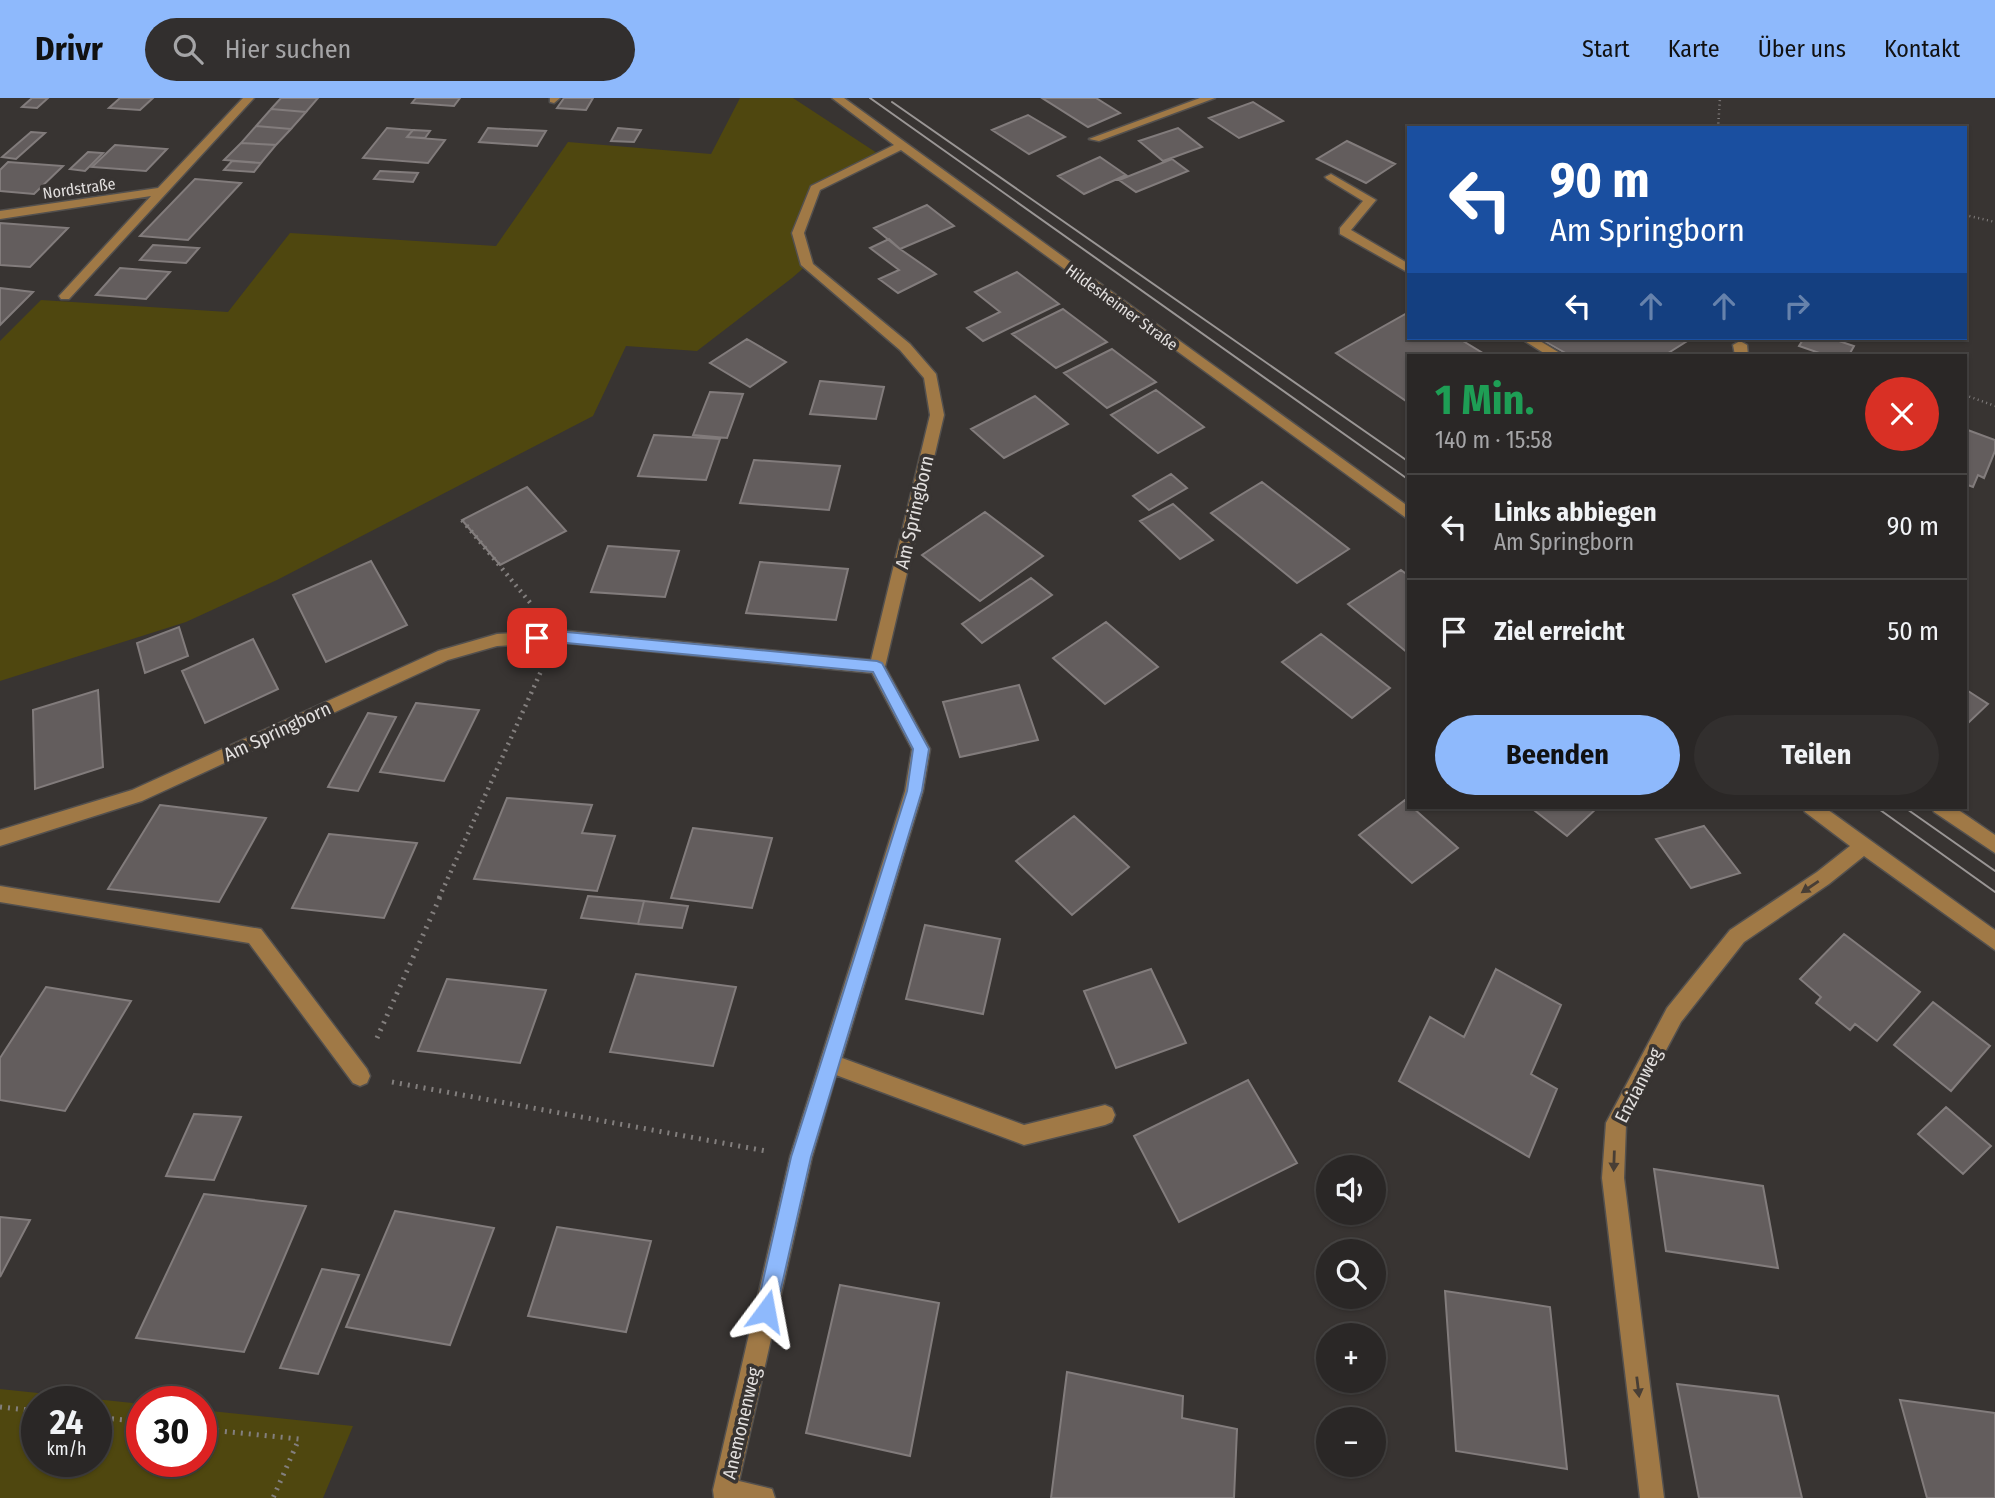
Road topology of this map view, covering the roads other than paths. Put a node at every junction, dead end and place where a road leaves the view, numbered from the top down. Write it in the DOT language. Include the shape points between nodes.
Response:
graph roads {
  1 [pos="249,98"];
  2 [pos="837,98"];
  3 [pos="1210,98"];
  4 [pos="1095,139"];
  5 [pos="901,146"];
  6 [pos="1331,177"];
  7 [pos="162,191"];
  8 [pos="0,215"];
  9 [pos="1407,268"];
  10 [pos="65,296"];
  11 [pos="1530,340"];
  12 [pos="1554,354"];
  13 [pos="1407,514"];
  14 [pos="877,667"];
  15 [pos="1814,809"];
  16 [pos="1943,809"];
  17 [pos="0,838"];
  18 [pos="1864,845"];
  19 [pos="1995,845"];
  20 [pos="0,894"];
  21 [pos="1995,941"];
  22 [pos="830,1063"];
  23 [pos="360,1076"];
  24 [pos="1105,1115"];
  25 [pos="726,1494"];
  26 [pos="763,1498"];
  27 [pos="1652,1498"];
  1 -- 7 [label="street"];
  2 -- 5 [label="street, Hildesheimer Straße"];
  3 -- 4 [label="street" via="1169,107"];
  5 -- 13 [label="street, Hildesheimer Straße"];
  5 -- 14 [label="street, Am Springborn" via="815,188 798,233 807,265 905,346 931,377 937,415"];
  6 -- 9 [label="street" via="1370,200 1344,231"];
  7 -- 8 [label="street, Nordstraße"];
  7 -- 10 [label="street"];
  11 -- 12 [label="street"];
  14 -- 17 [label="street, Am Springborn" via="556,636 497,640 444,655 136,796"];
  14 -- 22 [label="street, Anemonenweg" via="921,749 915,791"];
  15 -- 18 [label="street"];
  16 -- 19 [label="street"];
  18 -- 21 [label="street"];
  18 -- 27 [label="street, Enzianweg, one-way" via="1737,936 1674,1015 1616,1123 1614,1178"];
  20 -- 23 [label="street" via="254,935"];
  22 -- 24 [label="street" via="1024,1135"];
  22 -- 25 [label="street, Anemonenweg" via="801,1157"];
  25 -- 26 [label="street"];
}
